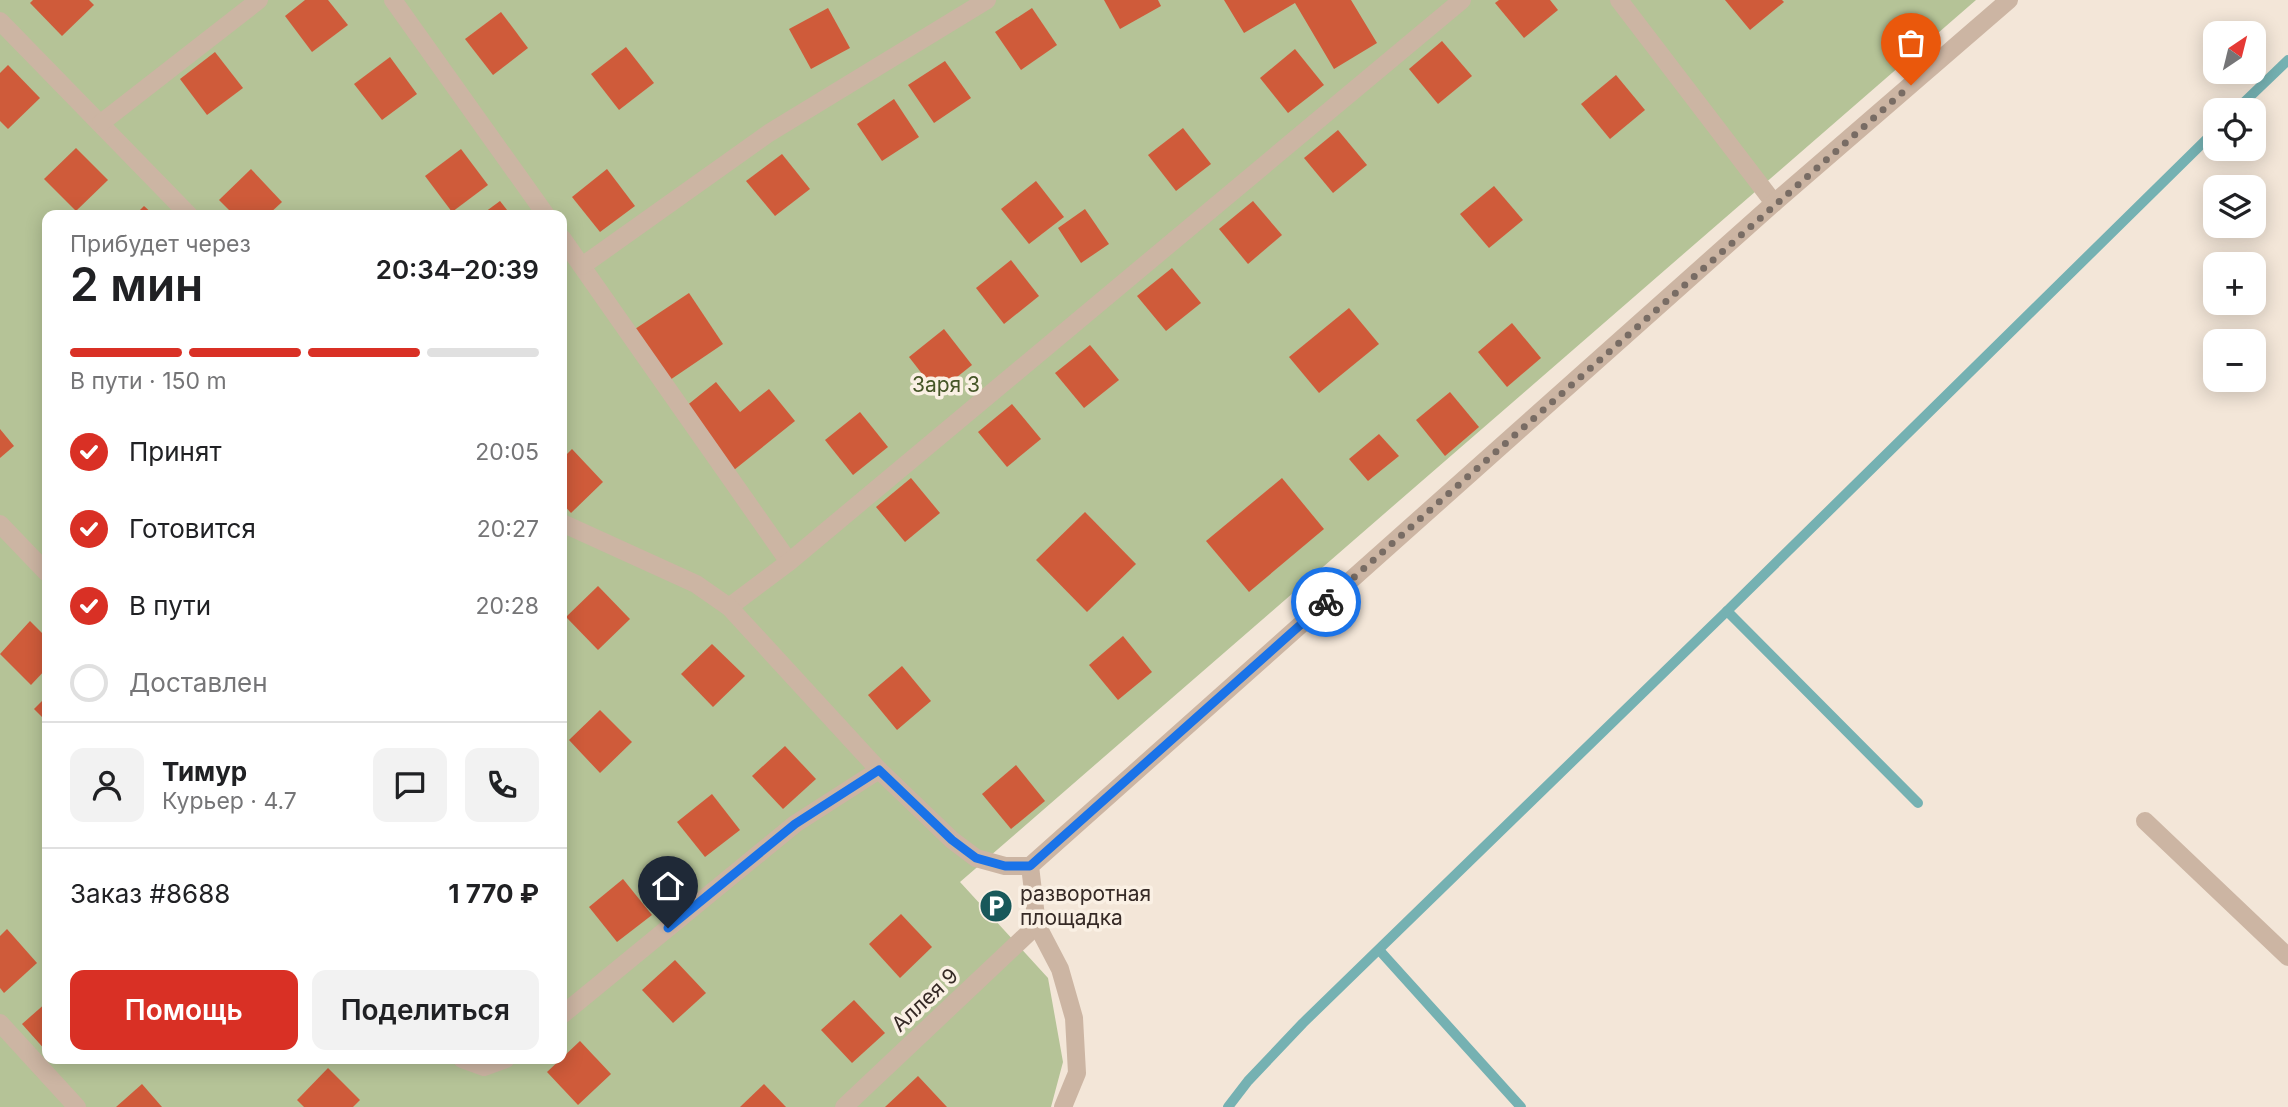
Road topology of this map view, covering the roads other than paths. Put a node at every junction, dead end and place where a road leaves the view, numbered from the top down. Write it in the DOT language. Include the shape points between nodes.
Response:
graph roads {
  1 [pos="259,0"];
  2 [pos="393,0"];
  3 [pos="987,0"];
  4 [pos="1462,0"];
  5 [pos="1619,0"];
  6 [pos="2009,0"];
  7 [pos="0,21"];
  8 [pos="101,123"];
  9 [pos="1774,203"];
  10 [pos="184,210"];
  11 [pos="542,210"];
  12 [pos="567,245"];
  13 [pos="582,265"];
  14 [pos="0,523"];
  15 [pos="567,525"];
  16 [pos="789,562"];
  17 [pos="42,568"];
  18 [pos="729,607"];
  19 [pos="879,770"];
  20 [pos="2145,821"];
  21 [pos="1030,866"];
  22 [pos="1037,925"];
  23 [pos="2288,957"];
  24 [pos="567,1011"];
  25 [pos="0,1023"];
  26 [pos="476,1064"];
  27 [pos="492,1064"];
  28 [pos="77,1107"];
  29 [pos="844,1107"];
  30 [pos="1063,1107"];
  1 -- 8 [label="street"];
  2 -- 11 [label="street"];
  3 -- 13 [label="street" via="769,133"];
  4 -- 16 [label="street"];
  5 -- 9 [label="street"];
  6 -- 9 [label="street"];
  7 -- 8 [label="street"];
  8 -- 10 [label="street"];
  9 -- 21 [label="street"];
  12 -- 13 [label="street"];
  13 -- 16 [label="street"];
  14 -- 17 [label="street"];
  15 -- 18 [label="street" via="696,584"];
  16 -- 18 [label="street"];
  18 -- 19 [label="street"];
  19 -- 21 [label="street" via="976,858 1005,866"];
  19 -- 24 [label="street" via="795,824"];
  20 -- 23 [label="street"];
  21 -- 22 [label="street"];
  22 -- 29 [label="street, Аллея 9"];
  22 -- 30 [label="street" via="1060,968 1074,1018 1077,1073"];
  25 -- 28 [label="street"];
  26 -- 27 [label="street"];
}
